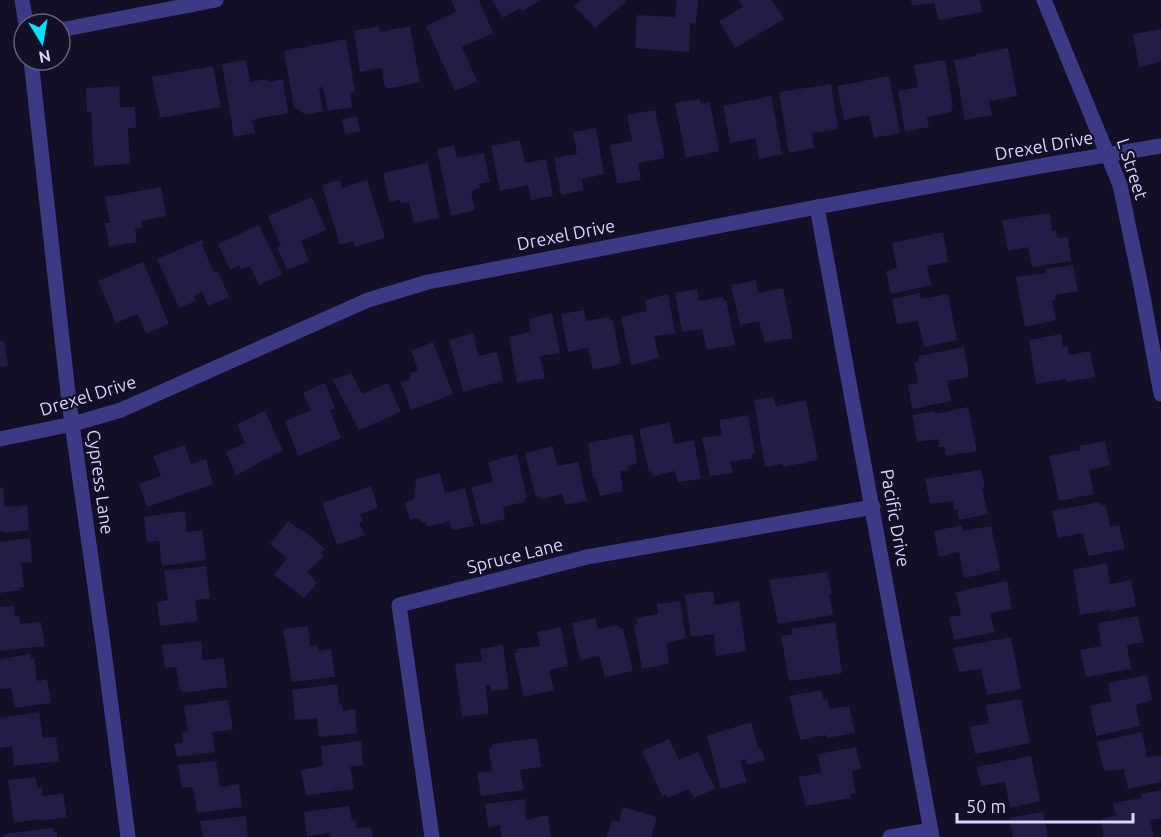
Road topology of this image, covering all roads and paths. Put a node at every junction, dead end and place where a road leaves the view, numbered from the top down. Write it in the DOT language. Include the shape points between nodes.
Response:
graph roads {
  1 [pos="216,0"];
  2 [pos="1044,0"];
  3 [pos="72,28"];
  4 [pos="31,72"];
  5 [pos="1161,146"];
  6 [pos="1107,155"];
  7 [pos="818,207"];
  8 [pos="1161,394"];
  9 [pos="73,424"];
  10 [pos="0,439"];
  11 [pos="873,507"];
  12 [pos="931,833"];
  13 [pos="128,837"];
  14 [pos="432,837"];
  15 [pos="890,837"];
  1 -- 3 [label="street"];
  2 -- 6 [label="street, L Street"];
  4 -- 9 [label="street, Cypress Lane"];
  5 -- 6 [label="street, Drexel Drive"];
  6 -- 7 [label="street, Drexel Drive"];
  6 -- 8 [label="street, L Street" via="1122,193"];
  7 -- 9 [label="street, Drexel Drive" via="428,282 368,300 121,410"];
  7 -- 11 [label="street, Pacific Drive"];
  9 -- 10 [label="street, Drexel Drive"];
  9 -- 13 [label="street, Cypress Lane"];
  11 -- 12 [label="street, Pacific Drive"];
  11 -- 14 [label="street, Spruce Lane" via="587,557 399,605"];
  12 -- 15 [label="street"];
}
